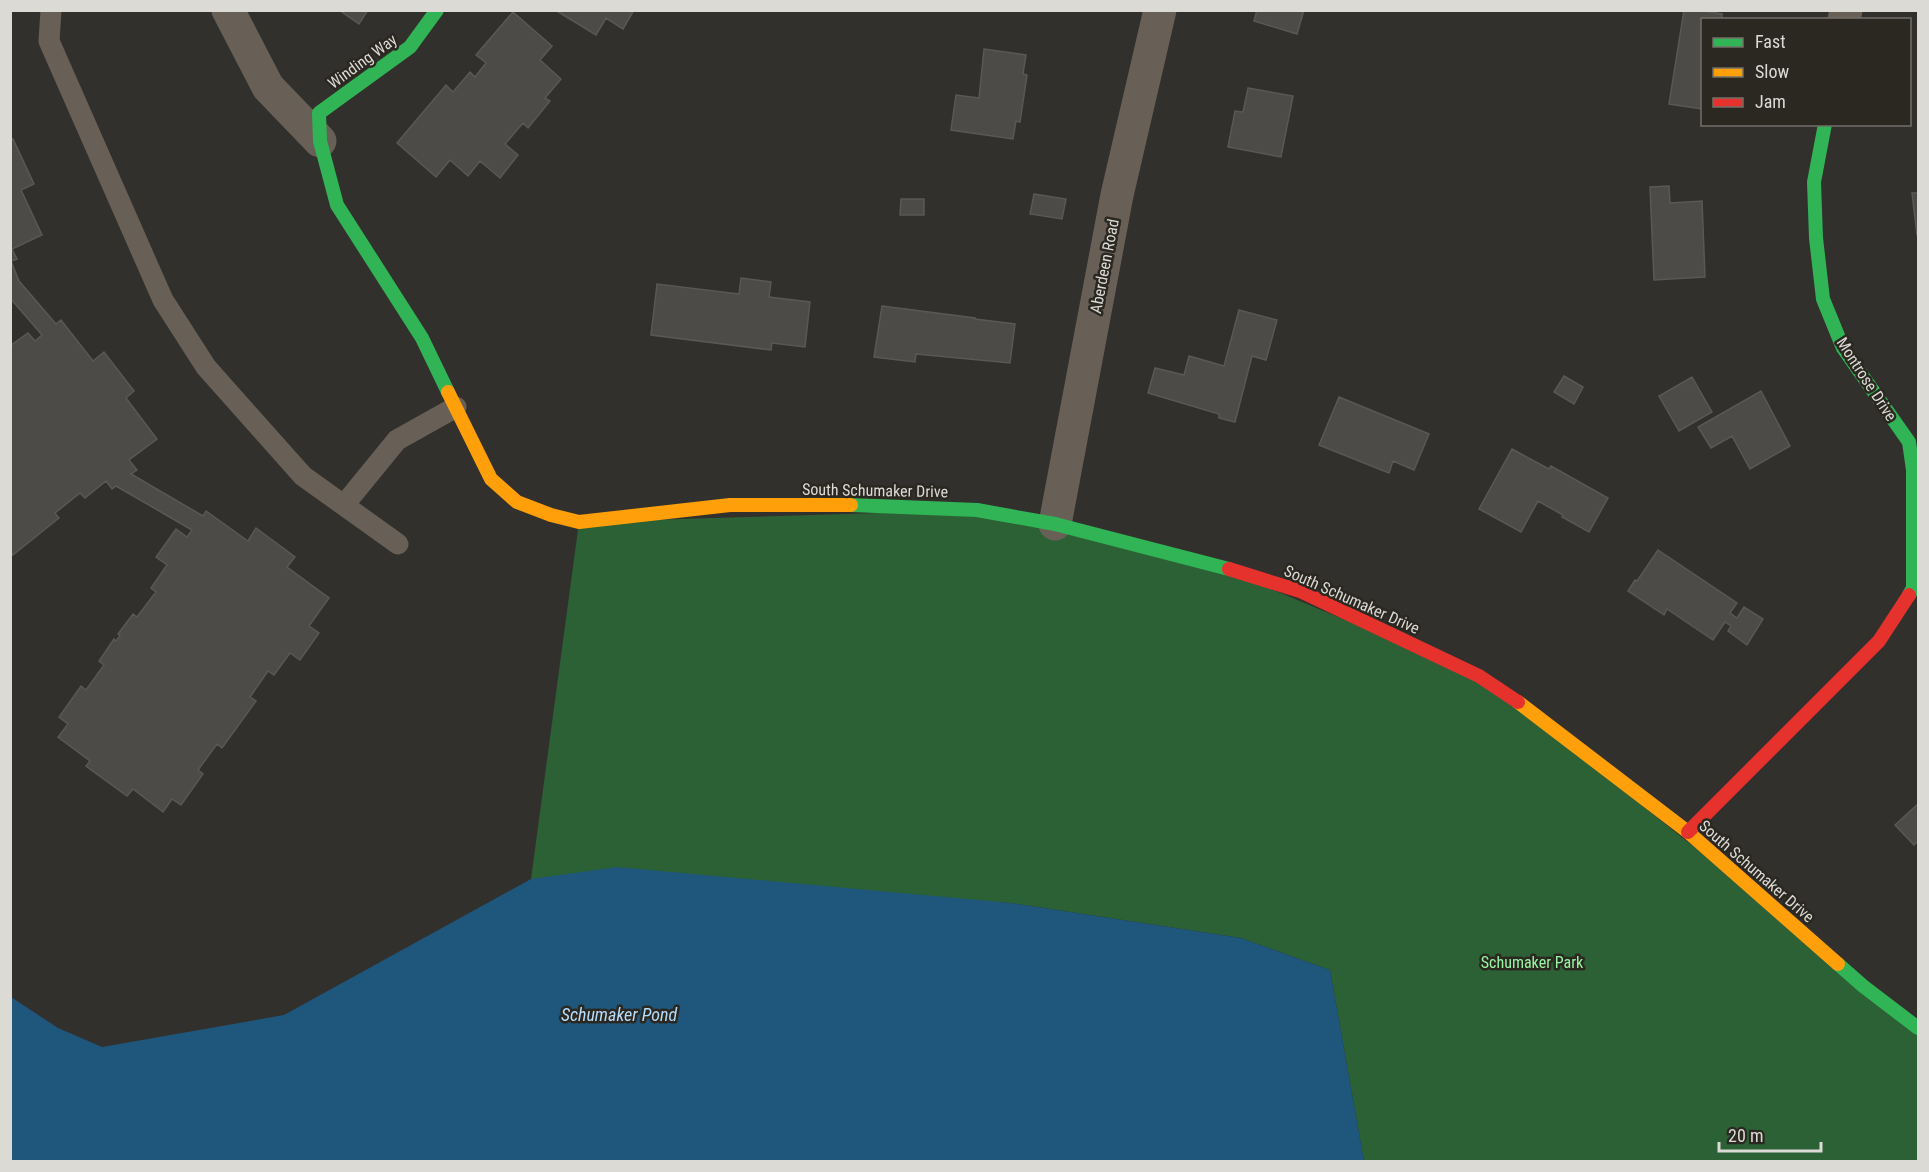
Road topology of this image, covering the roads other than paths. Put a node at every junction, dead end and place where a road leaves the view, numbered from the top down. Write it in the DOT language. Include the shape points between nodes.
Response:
graph roads {
  1 [pos="51,10"];
  2 [pos="228,10"];
  3 [pos="437,10"];
  4 [pos="1160,10"];
  5 [pos="1825,126"];
  6 [pos="320,141"];
  7 [pos="456,407"];
  8 [pos="1914,446"];
  9 [pos="344,505"];
  10 [pos="1055,524"];
  11 [pos="398,544"];
  12 [pos="1916,586"];
  13 [pos="1688,832"];
  14 [pos="1918,1028"];
  1 -- 9 [label="lane" via="49,41 163,300 206,368 303,476"];
  2 -- 6 [label="street" via="268,87"];
  3 -- 6 [label="street, Winding Way" via="410,47 319,113"];
  4 -- 10 [label="street, Aberdeen Road" via="1117,195"];
  5 -- 8 [label="street, Montrose Drive" via="1814,182 1823,299 1843,348"];
  6 -- 7 [label="street" via="337,205 422,338"];
  7 -- 9 [label="lane" via="397,440"];
  7 -- 10 [label="street, South Schumaker Drive" via="491,479 516,502 579,522 730,505 820,504 977,510"];
  8 -- 12 [label="street, Montrose Drive"];
  9 -- 11 [label="lane"];
  10 -- 13 [label="street, South Schumaker Drive" via="1207,562 1300,591 1479,676 1534,713"];
  12 -- 13 [label="street, Montrose Drive" via="1879,640"];
  13 -- 14 [label="street, South Schumaker Drive" via="1863,986"];
}
